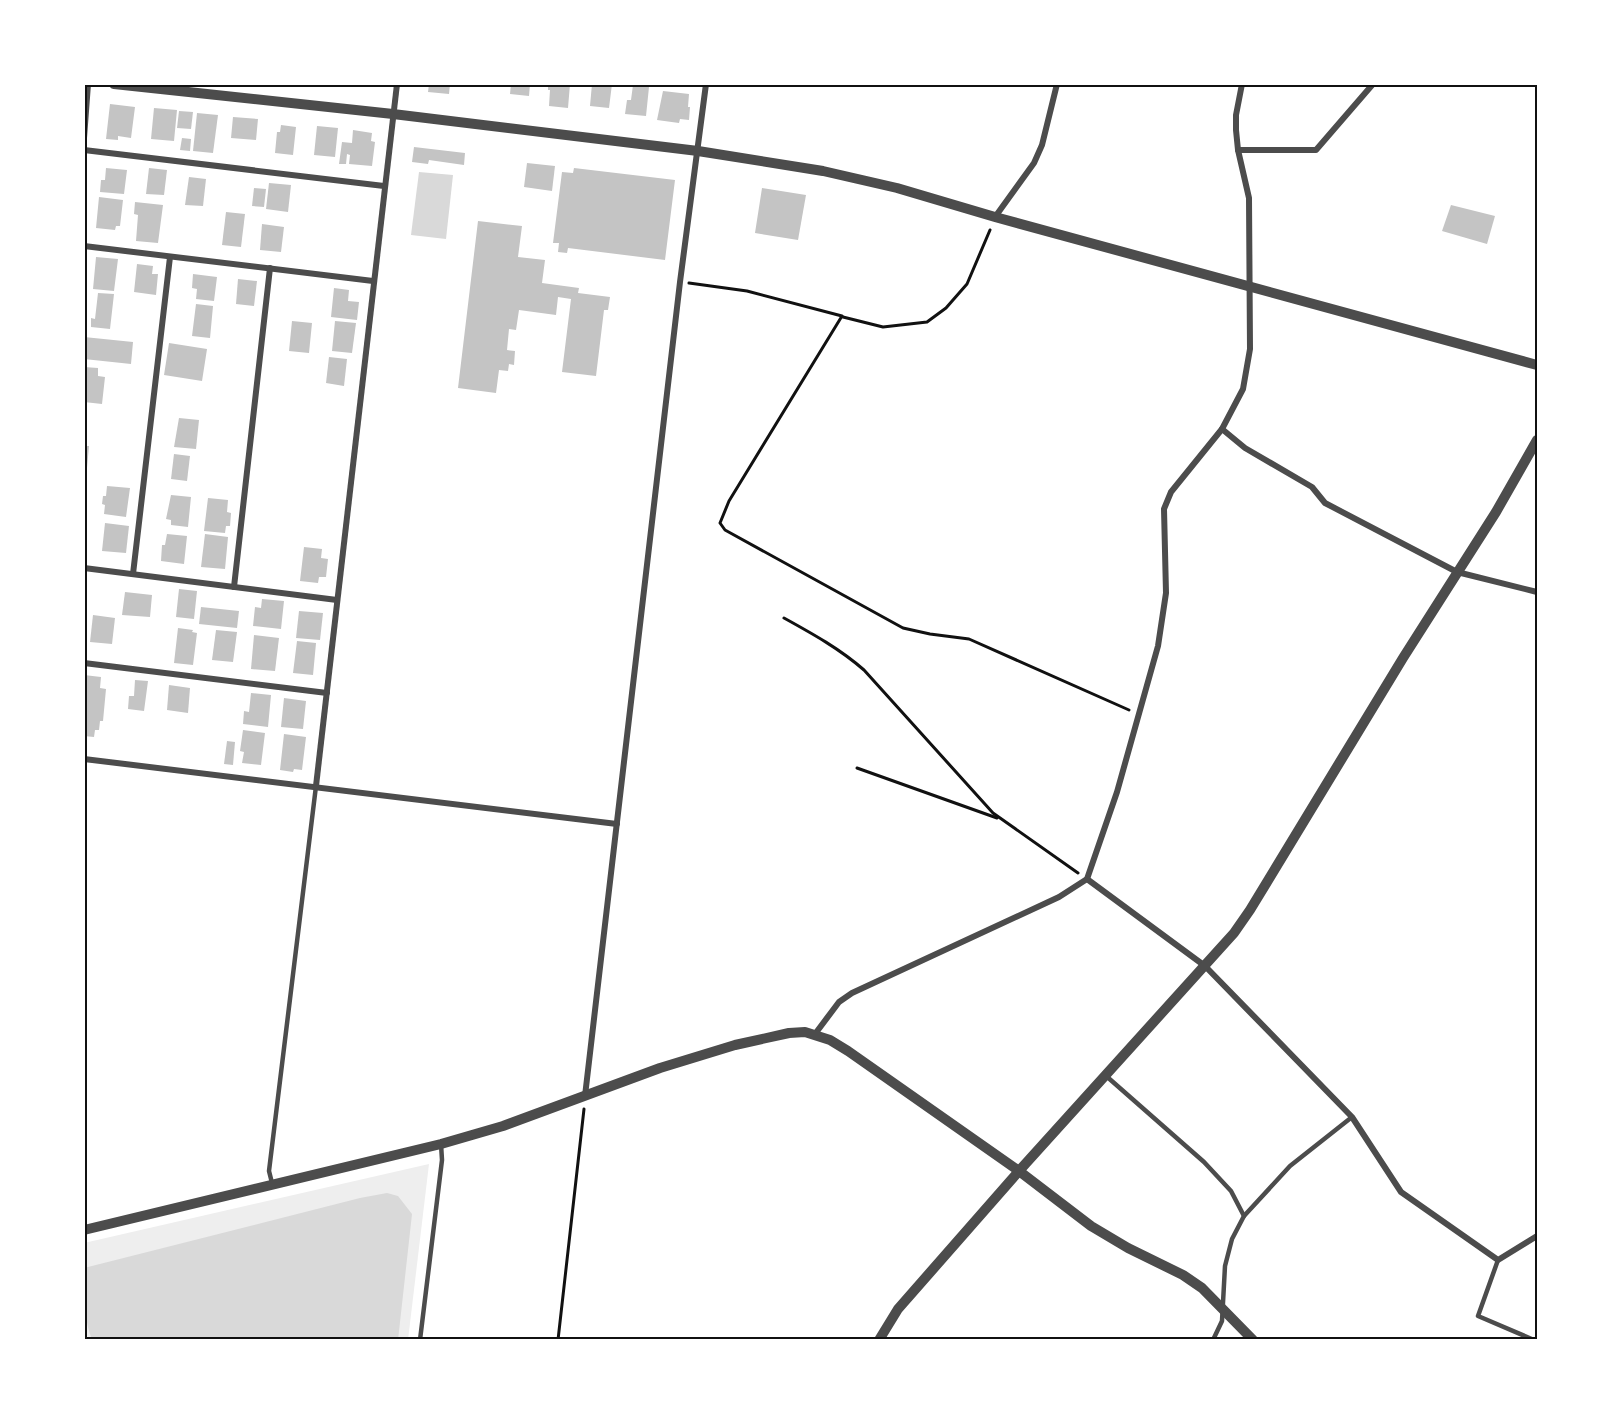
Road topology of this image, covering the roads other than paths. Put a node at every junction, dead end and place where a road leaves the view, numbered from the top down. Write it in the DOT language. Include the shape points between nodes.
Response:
graph roads {
  1 [pos="88,84"];
  2 [pos="114,84"];
  3 [pos="397,84"];
  4 [pos="706,84"];
  5 [pos="1057,84"];
  6 [pos="1242,84"];
  7 [pos="1373,84"];
  8 [pos="393,114"];
  9 [pos="84,138"];
  10 [pos="84,150"];
  11 [pos="1238,150"];
  12 [pos="698,151"];
  13 [pos="384,186"];
  14 [pos="995,217"];
  15 [pos="84,246"];
  16 [pos="170,257"];
  17 [pos="270,268"];
  18 [pos="373,281"];
  19 [pos="1249,287"];
  20 [pos="1537,365"];
  21 [pos="1221,429"];
  22 [pos="1537,440"];
  23 [pos="84,568"];
  24 [pos="1457,572"];
  25 [pos="133,574"];
  26 [pos="234,587"];
  27 [pos="1537,592"];
  28 [pos="337,600"];
  29 [pos="84,663"];
  30 [pos="327,693"];
  31 [pos="84,759"];
  32 [pos="316,786"];
  33 [pos="617,824"];
  34 [pos="1087,879"];
  35 [pos="1205,966"];
  36 [pos="815,1034"];
  37 [pos="1105,1075"];
  38 [pos="585,1097"];
  39 [pos="1352,1117"];
  40 [pos="441,1144"];
  41 [pos="1019,1171"];
  42 [pos="272,1183"];
  43 [pos="1244,1216"];
  44 [pos="84,1230"];
  45 [pos="1537,1236"];
  46 [pos="1498,1260"];
  47 [pos="1222,1309"];
  48 [pos="420,1340"];
  49 [pos="879,1340"];
  50 [pos="1213,1340"];
  51 [pos="1253,1340"];
  52 [pos="1534,1340"];
  1 -- 9 [label="street"];
  2 -- 8 [label="street"];
  3 -- 8 [label="street"];
  4 -- 12 [label="street"];
  5 -- 14 [label="street" via="1042,146"];
  6 -- 11 [label="street" via="1236,115"];
  7 -- 11 [label="street" via="1316,150"];
  8 -- 12 [label="street"];
  8 -- 13 [label="street"];
  10 -- 13 [label="street"];
  11 -- 19 [label="street" via="1249,198"];
  12 -- 14 [label="street" via="823,171"];
  12 -- 33 [label="street"];
  13 -- 18 [label="street"];
  14 -- 19 [label="street"];
  15 -- 16 [label="street"];
  16 -- 17 [label="street"];
  16 -- 25 [label="street"];
  17 -- 18 [label="street"];
  17 -- 26 [label="street"];
  18 -- 28 [label="street"];
  19 -- 20 [label="street"];
  19 -- 21 [label="street" via="1250,349 1243,389"];
  21 -- 24 [label="street" via="1245,448 1312,487 1325,503"];
  21 -- 34 [label="street" via="1171,492 1164,509 1166,594 1158,646 1117,792"];
  22 -- 24 [label="street"];
  23 -- 25 [label="street"];
  24 -- 27 [label="street"];
  24 -- 35 [label="street" via="1250,910"];
  25 -- 26 [label="street"];
  26 -- 28 [label="street"];
  28 -- 30 [label="street"];
  29 -- 30 [label="street"];
  30 -- 32 [label="street"];
  31 -- 32 [label="street"];
  32 -- 33 [label="street"];
  32 -- 42 [label="lane" via="269,1171"];
  33 -- 38 [label="street"];
  34 -- 35 [label="street"];
  34 -- 36 [label="street" via="1059,897 852,993 838,1002"];
  35 -- 37 [label="street"];
  35 -- 39 [label="street"];
  36 -- 38 [label="street" via="789,1033 735,1045"];
  36 -- 41 [label="street" via="848,1051"];
  37 -- 41 [label="street"];
  37 -- 43 [label="lane" via="1204,1162 1231,1191"];
  38 -- 40 [label="street"];
  39 -- 43 [label="lane" via="1290,1166"];
  39 -- 46 [label="street" via="1401,1192"];
  40 -- 42 [label="street"];
  40 -- 48 [label="lane"];
  41 -- 47 [label="street" via="1091,1226 1183,1275"];
  41 -- 49 [label="street" via="898,1309"];
  42 -- 44 [label="street"];
  43 -- 47 [label="lane" via="1232,1239 1225,1266"];
  45 -- 46 [label="street"];
  46 -- 52 [label="lane" via="1478,1316"];
  47 -- 50 [label="lane" via="1222,1321"];
  47 -- 51 [label="street"];
}
